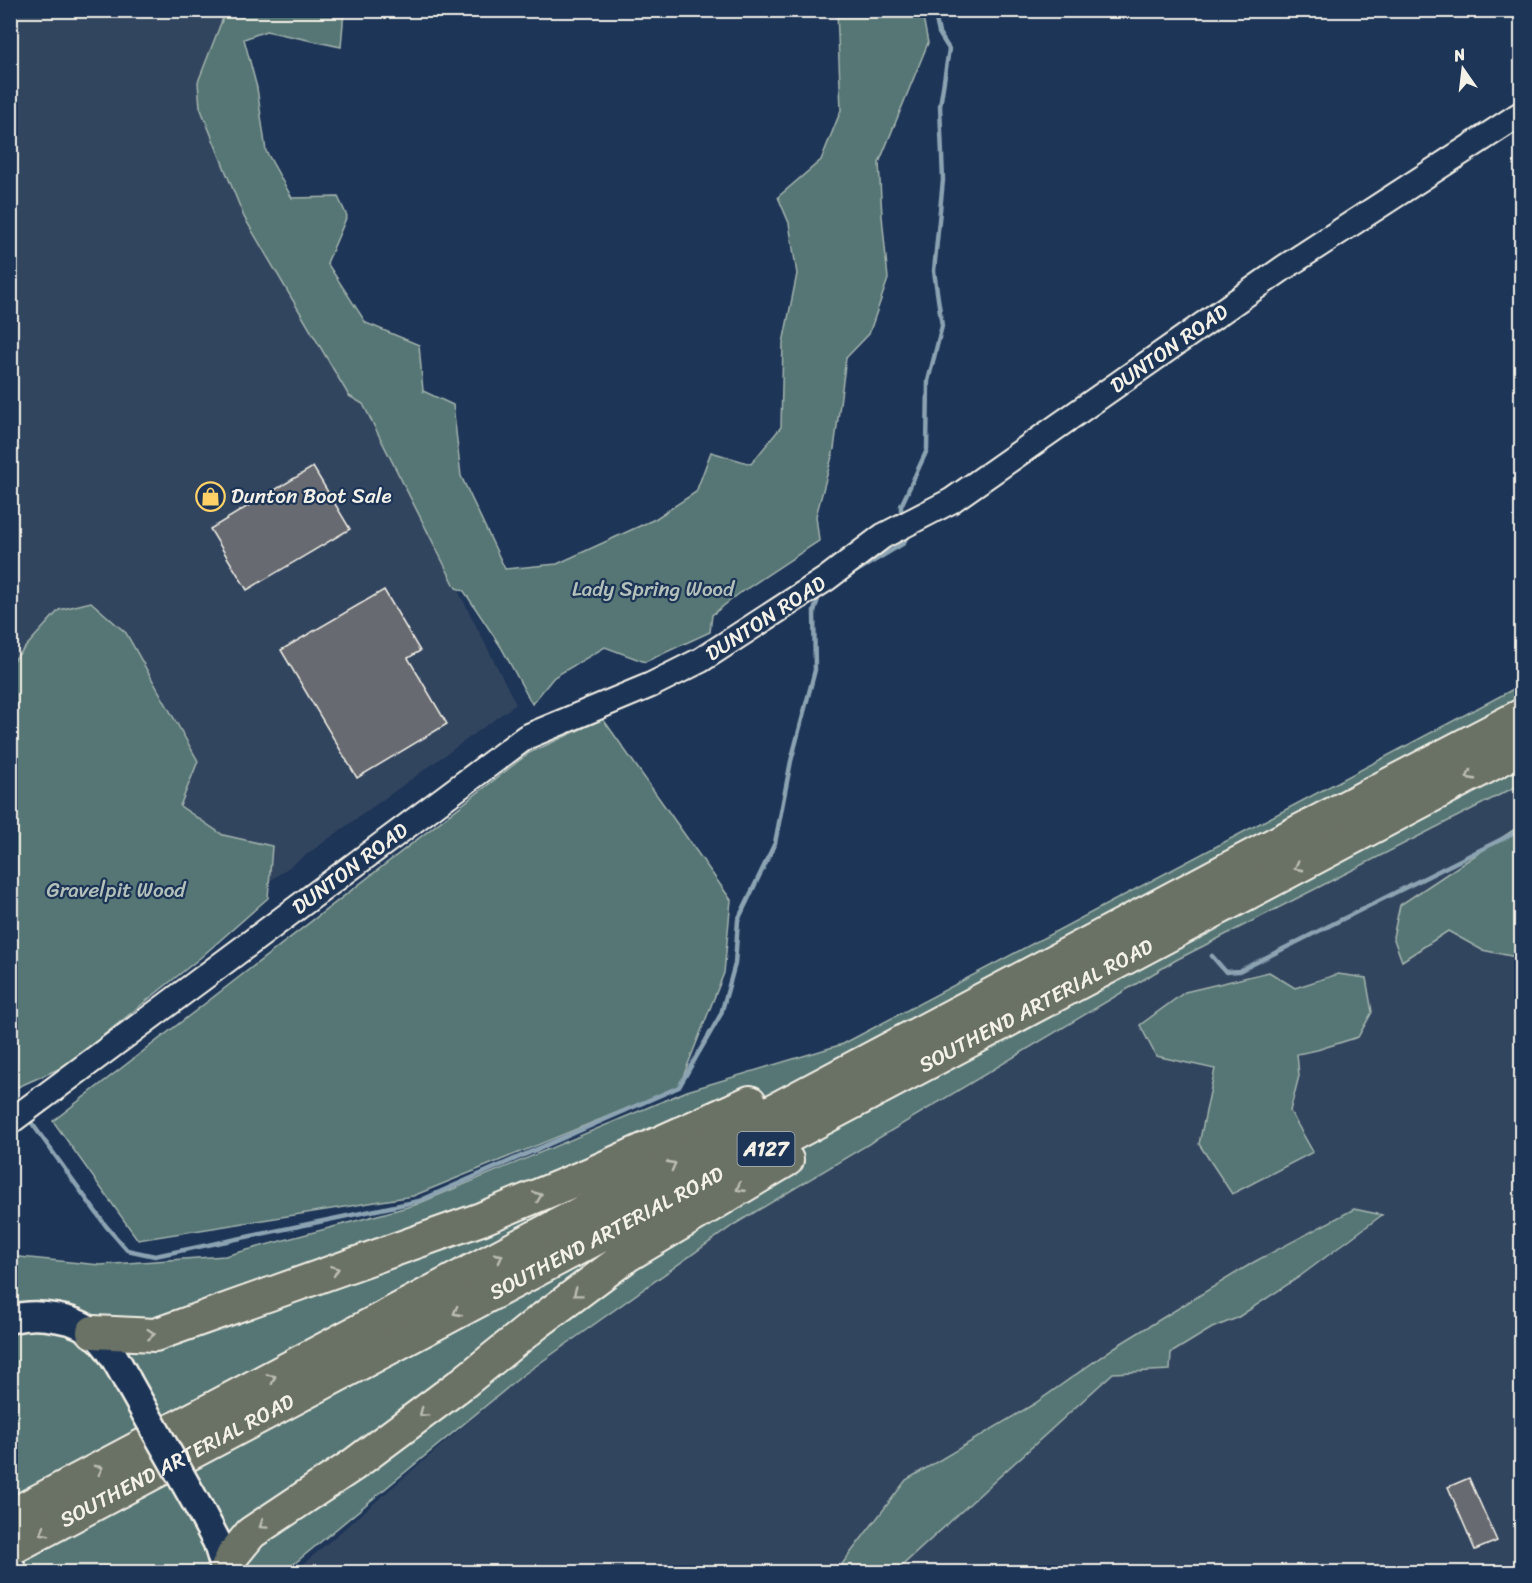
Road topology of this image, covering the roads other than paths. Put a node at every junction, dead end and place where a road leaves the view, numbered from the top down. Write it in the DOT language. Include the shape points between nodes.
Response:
graph roads {
  1 [pos="1521,113"];
  2 [pos="1521,715"];
  3 [pos="1521,748"];
  4 [pos="1129,922"];
  5 [pos="1059,993"];
  6 [pos="10,1122"];
  7 [pos="10,1319"];
  8 [pos="93,1332"];
  9 [pos="10,1516"];
  10 [pos="10,1549"];
  11 [pos="10,1567"];
  12 [pos="13,1572"];
  13 [pos="226,1572"];
  1 -- 6 [label="street, DUNTON ROAD" via="1285,267 951,501 883,536 826,579 701,660 526,737"];
  2 -- 4 [label="highway, SOUTHEND ARTERIAL ROAD / A127"];
  3 -- 5 [label="highway, SOUTHEND ARTERIAL ROAD / A127, one-way"];
  8 -- 4 [label="highway, one-way" via="155,1335 481,1219 804,1078"];
  9 -- 4 [label="highway, SOUTHEND ARTERIAL ROAD / A127, one-way"];
  5 -- 10 [label="highway, SOUTHEND ARTERIAL ROAD / A127, one-way"];
  5 -- 13 [label="highway, one-way" via="628,1255 353,1465 251,1533 233,1555"];
  7 -- 8 [label="main road" via="45,1316 74,1320"];
  8 -- 13 [label="main road, bridge" via="111,1352 199,1508 217,1542"];
  11 -- 12 [label="main road"];
}
